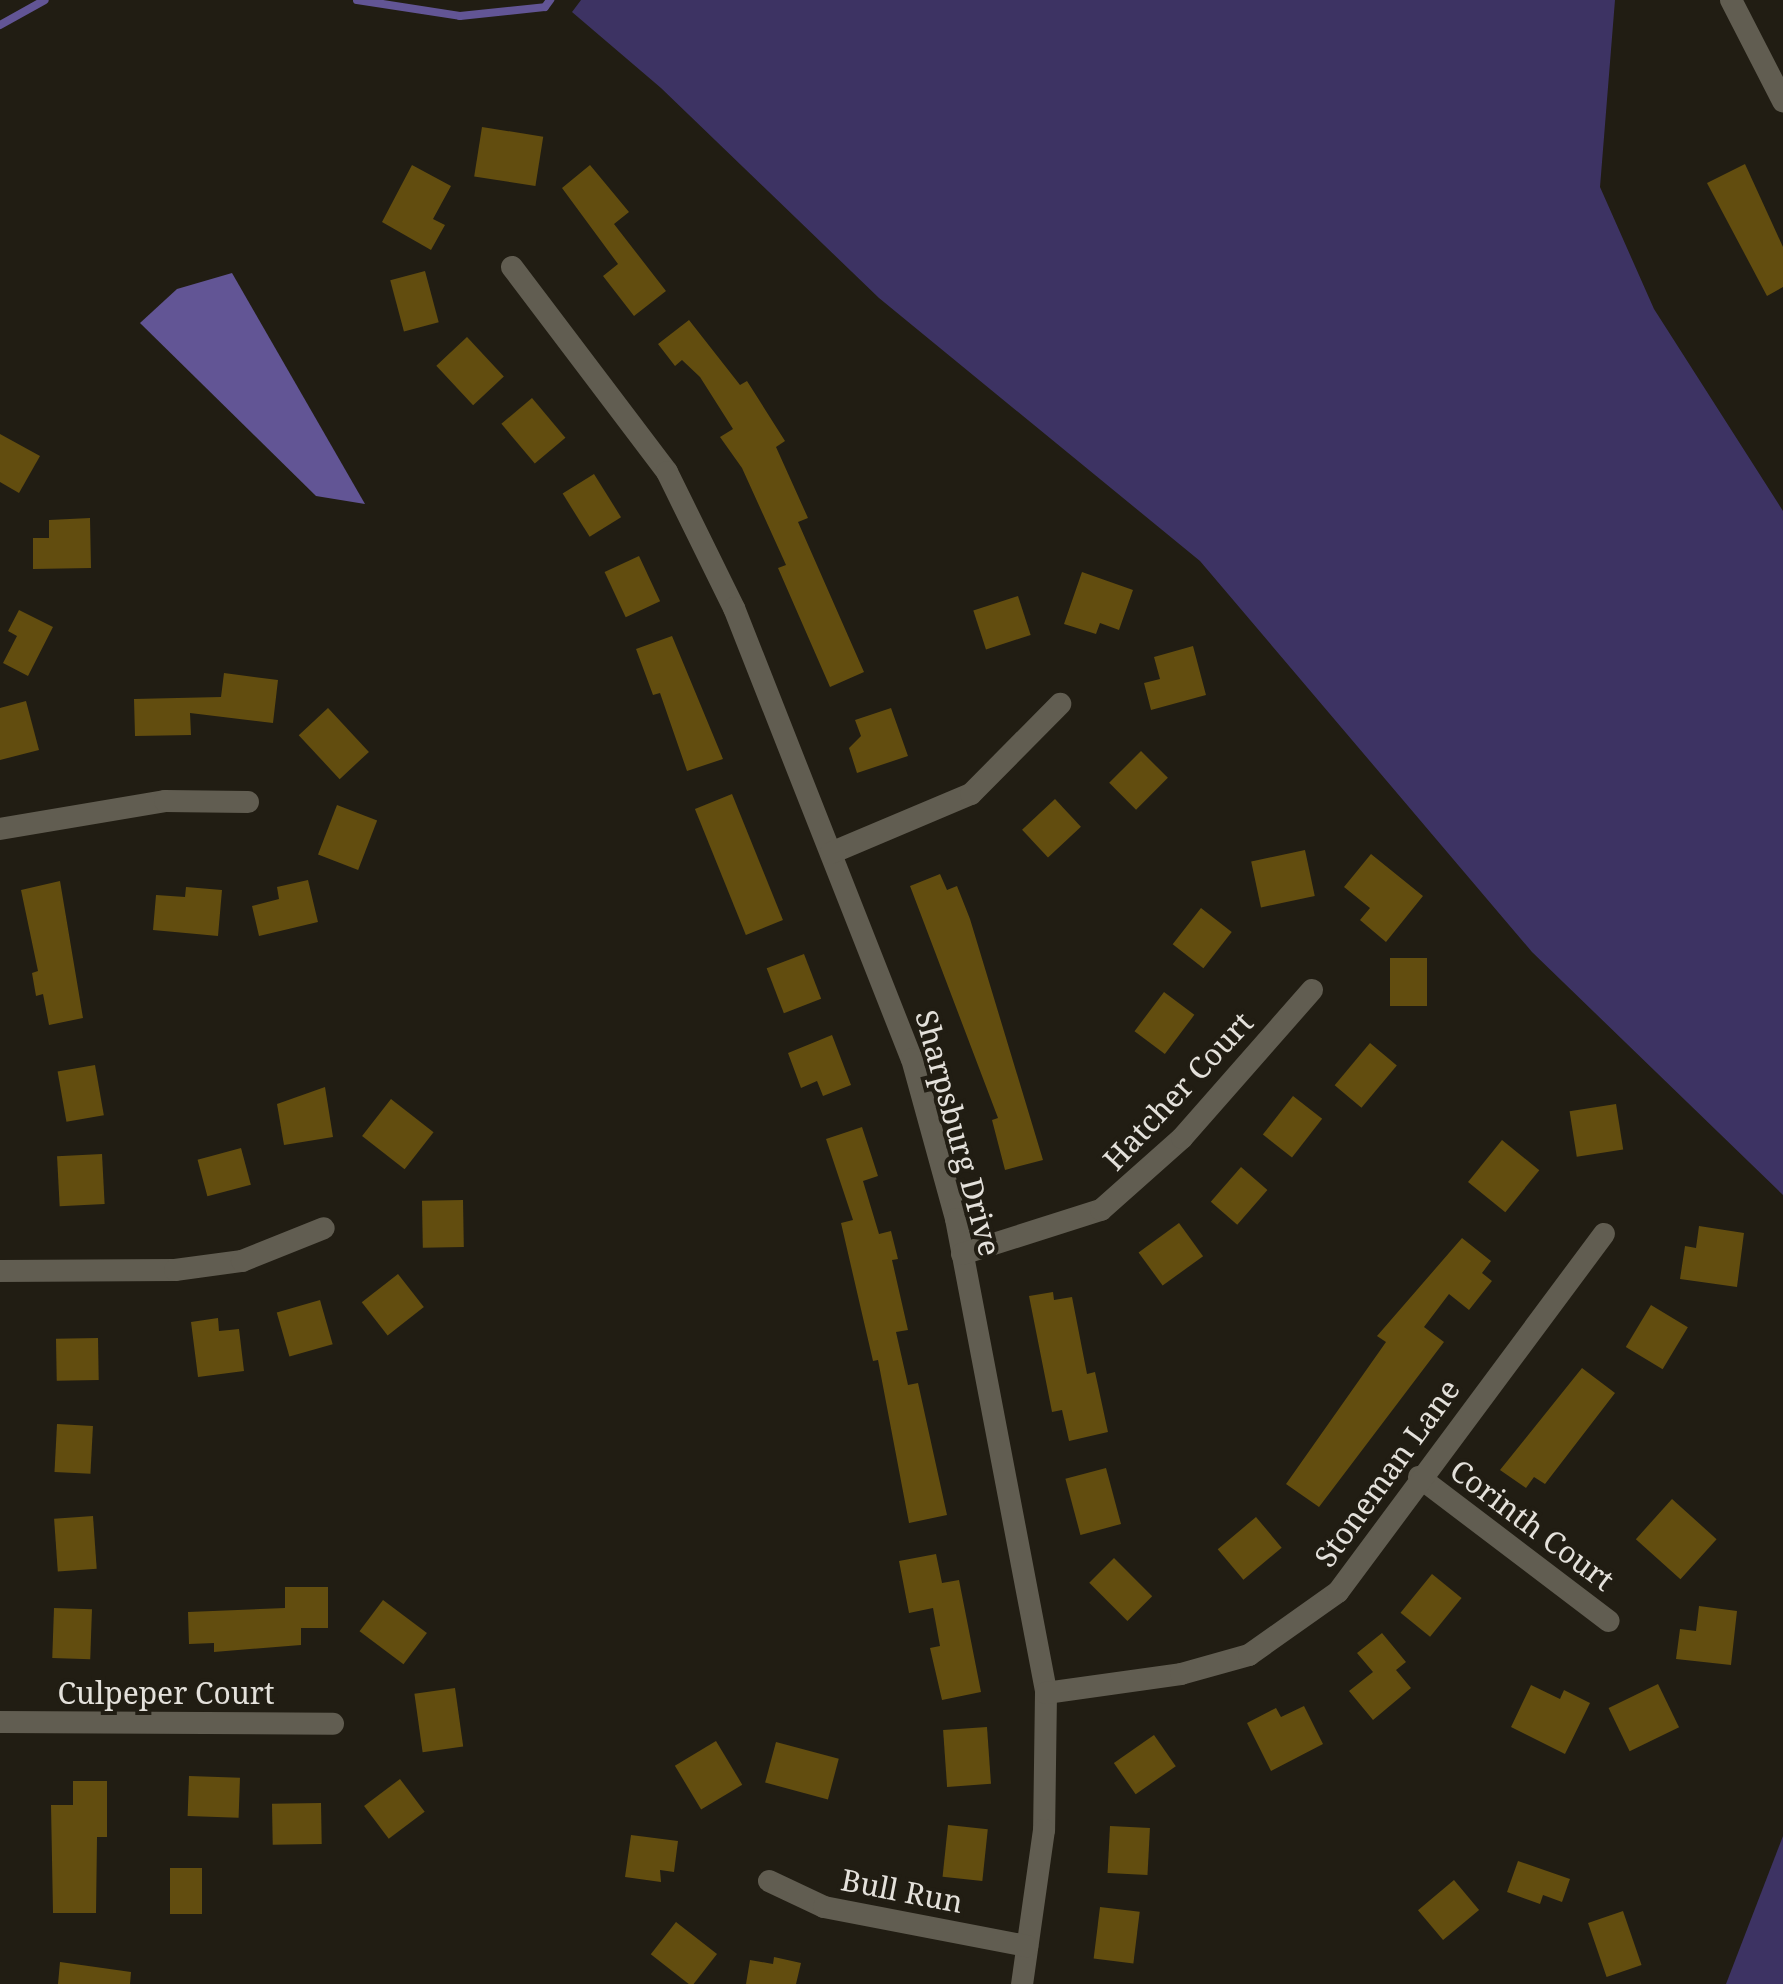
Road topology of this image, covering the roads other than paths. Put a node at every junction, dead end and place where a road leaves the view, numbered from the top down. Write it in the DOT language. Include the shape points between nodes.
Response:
graph roads {
  1 [pos="1730,0"];
  2 [pos="1783,101"];
  3 [pos="512,267"];
  4 [pos="1060,704"];
  5 [pos="248,802"];
  6 [pos="0,828"];
  7 [pos="831,853"];
  8 [pos="1312,990"];
  9 [pos="324,1228"];
  10 [pos="1604,1234"];
  11 [pos="962,1254"];
  12 [pos="0,1271"];
  13 [pos="1418,1477"];
  14 [pos="1609,1621"];
  15 [pos="1046,1693"];
  16 [pos="0,1722"];
  17 [pos="332,1724"];
  18 [pos="769,1881"];
  19 [pos="1027,1946"];
  20 [pos="1022,1984"];
  1 -- 2 [label="street"];
  3 -- 7 [label="street, Sharpsburg Drive" via="667,472 734,608"];
  4 -- 7 [label="street" via="971,794"];
  5 -- 6 [label="street" via="165,801"];
  7 -- 11 [label="street, Sharpsburg Drive" via="912,1059"];
  8 -- 11 [label="street, Hatcher Court" via="1182,1138 1115,1199 1060,1226"];
  9 -- 12 [label="street" via="242,1260 175,1270"];
  10 -- 13 [label="street, Stoneman Lane"];
  11 -- 15 [label="street, Sharpsburg Drive"];
  13 -- 14 [label="street, Corinth Court"];
  13 -- 15 [label="street, Stoneman Lane" via="1338,1592 1249,1654 1181,1674"];
  15 -- 19 [label="street, Sharpsburg Drive" via="1044,1830"];
  16 -- 17 [label="street, Culpeper Court"];
  18 -- 19 [label="street, Bull Run" via="824,1907"];
  19 -- 20 [label="street, Sharpsburg Drive"];
}
